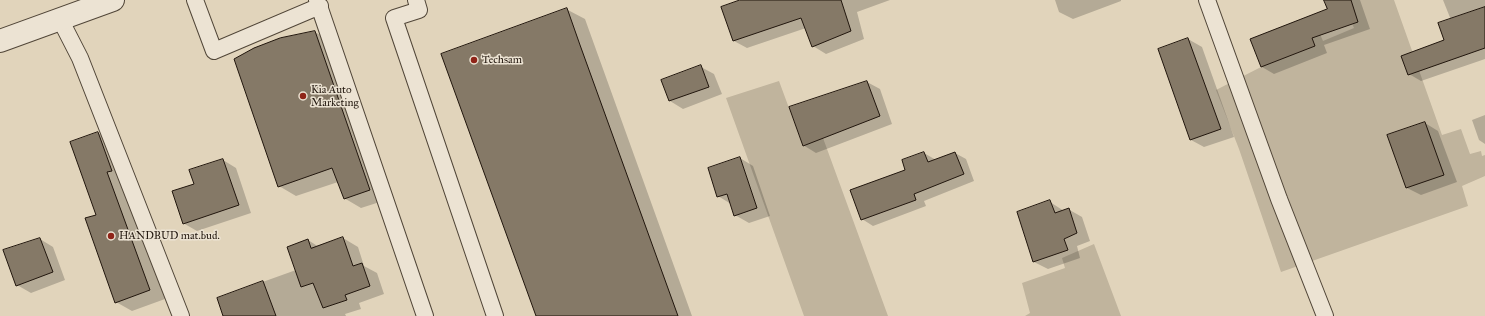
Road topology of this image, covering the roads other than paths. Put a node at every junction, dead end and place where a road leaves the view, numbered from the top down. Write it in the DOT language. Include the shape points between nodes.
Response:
graph roads {
  1 [pos="114,0"];
  2 [pos="195,0"];
  3 [pos="416,0"];
  4 [pos="1207,0"];
  5 [pos="319,3"];
  6 [pos="60,19"];
  7 [pos="0,41"];
  8 [pos="181,316"];
  9 [pos="425,316"];
  10 [pos="495,316"];
  11 [pos="1325,316"];
  1 -- 6 [label="street"];
  2 -- 5 [label="lane" via="214,51"];
  3 -- 10 [label="lane" via="419,10 394,18"];
  4 -- 11 [label="lane" via="1279,199"];
  5 -- 9 [label="lane"];
  6 -- 7 [label="street"];
  6 -- 8 [label="lane" via="80,58"];
}
